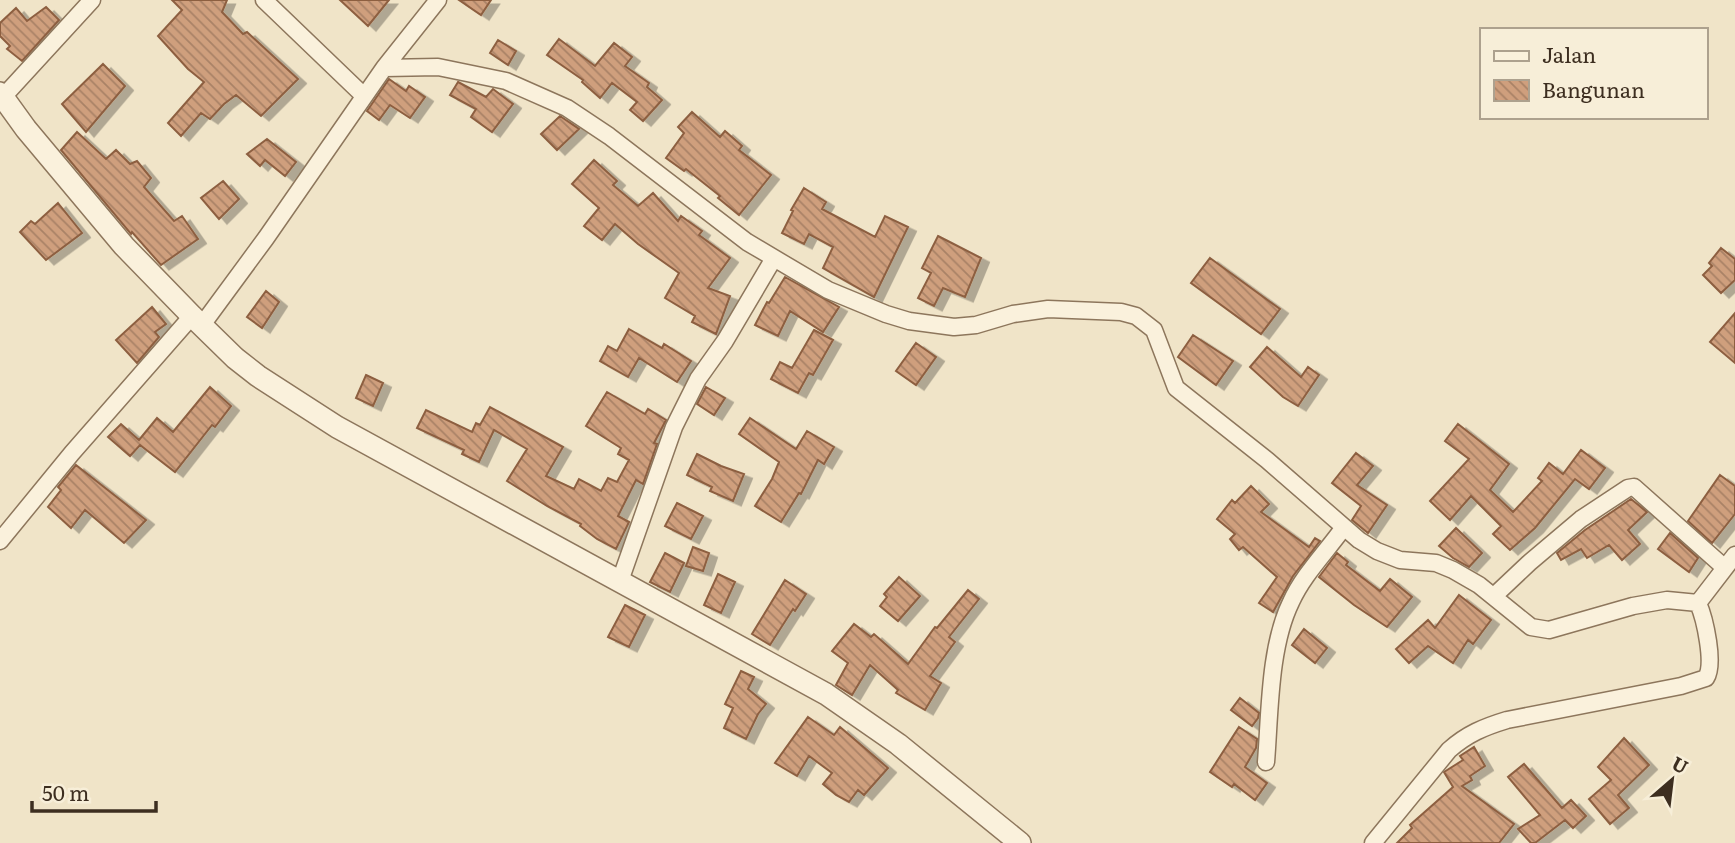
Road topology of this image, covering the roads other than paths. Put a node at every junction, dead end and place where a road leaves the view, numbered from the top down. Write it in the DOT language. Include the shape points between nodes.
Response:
graph roads {
  1 [pos="92,0"];
  2 [pos="264,0"];
  3 [pos="438,0"];
  4 [pos="384,68"];
  5 [pos="2,95"];
  6 [pos="364,96"];
  7 [pos="774,258"];
  8 [pos="197,321"];
  9 [pos="1344,527"];
  10 [pos="0,541"];
  11 [pos="1730,561"];
  12 [pos="621,581"];
  13 [pos="1494,596"];
  14 [pos="1700,608"];
  15 [pos="1266,762"];
  16 [pos="1020,843"];
  17 [pos="1373,843"];
  1 -- 5 [label="street"];
  2 -- 6 [label="street"];
  3 -- 4 [label="street"];
  4 -- 6 [label="street"];
  4 -- 7 [label="street" via="438,67 480,75 557,103"];
  5 -- 8 [label="street" via="124,246"];
  6 -- 8 [label="street" via="259,248"];
  7 -- 9 [label="street" via="851,300 933,325 976,325 1048,309 1136,316 1154,330 1176,388"];
  7 -- 12 [label="street" via="698,379 674,427"];
  8 -- 10 [label="street" via="72,453"];
  8 -- 12 [label="street" via="258,376 337,427"];
  9 -- 13 [label="street" via="1390,557 1444,566"];
  9 -- 15 [label="street" via="1298,589 1284,619"];
  11 -- 13 [label="street" via="1634,487 1581,519"];
  11 -- 14 [label="street"];
  12 -- 16 [label="street" via="826,694 898,744"];
  13 -- 14 [label="street" via="1539,630 1667,600"];
  14 -- 17 [label="street" via="1711,666 1706,678 1480,728 1449,750"];
}
